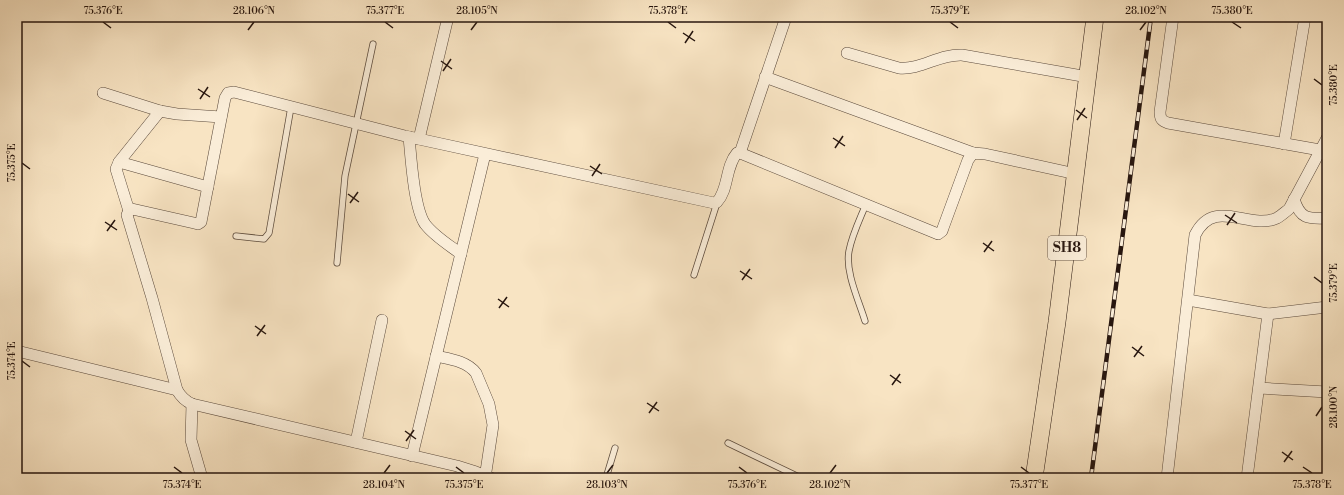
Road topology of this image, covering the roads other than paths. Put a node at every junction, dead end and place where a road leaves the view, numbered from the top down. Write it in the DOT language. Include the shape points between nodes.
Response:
graph roads {
  1 [pos="448,17"];
  2 [pos="786,17"];
  3 [pos="1095,17"];
  4 [pos="1173,17"];
  5 [pos="1305,17"];
  6 [pos="373,44"];
  7 [pos="847,53"];
  8 [pos="765,77"];
  9 [pos="1088,77"];
  10 [pos="103,93"];
  11 [pos="292,107"];
  12 [pos="160,110"];
  13 [pos="221,117"];
  14 [pos="356,124"];
  15 [pos="414,138"];
  16 [pos="1327,138"];
  17 [pos="1284,144"];
  18 [pos="1320,150"];
  19 [pos="740,153"];
  20 [pos="485,154"];
  21 [pos="973,154"];
  22 [pos="119,162"];
  23 [pos="1076,174"];
  24 [pos="208,187"];
  25 [pos="1294,199"];
  26 [pos="717,202"];
  27 [pos="866,204"];
  28 [pos="129,212"];
  29 [pos="1327,218"];
  30 [pos="236,236"];
  31 [pos="461,254"];
  32 [pos="337,263"];
  33 [pos="694,275"];
  34 [pos="1188,300"];
  35 [pos="1327,307"];
  36 [pos="1268,314"];
  37 [pos="382,320"];
  38 [pos="865,321"];
  39 [pos="17,351"];
  40 [pos="436,356"];
  41 [pos="1258,388"];
  42 [pos="177,390"];
  43 [pos="1327,392"];
  44 [pos="192,404"];
  45 [pos="356,442"];
  46 [pos="728,443"];
  47 [pos="615,448"];
  48 [pos="412,456"];
  49 [pos="201,477"];
  50 [pos="488,477"];
  51 [pos="606,478"];
  52 [pos="801,478"];
  53 [pos="1034,478"];
  54 [pos="1167,478"];
  55 [pos="1247,478"];
  1 -- 15 [label="street"];
  2 -- 8 [label="street"];
  3 -- 9 [label="main road, SH8"];
  4 -- 17 [label="street" via="1160,118 1163,121"];
  5 -- 17 [label="street"];
  6 -- 14 [label="lane"];
  7 -- 9 [label="street" via="899,68 914,67 952,55 962,55"];
  8 -- 19 [label="street"];
  8 -- 21 [label="street"];
  9 -- 23 [label="main road, SH8"];
  10 -- 12 [label="street"];
  11 -- 13 [label="street" via="231,92 225,98"];
  11 -- 14 [label="street"];
  11 -- 30 [label="lane" via="269,233 260,240"];
  12 -- 13 [label="street" via="177,114"];
  12 -- 22 [label="street"];
  13 -- 24 [label="street"];
  14 -- 15 [label="street"];
  14 -- 32 [label="lane" via="345,176"];
  15 -- 20 [label="street"];
  15 -- 31 [label="street" via="417,203 421,218 432,231"];
  16 -- 18 [label="street"];
  17 -- 18 [label="street"];
  18 -- 25 [label="street"];
  19 -- 26 [label="street" via="737,153 733,160 722,196"];
  19 -- 27 [label="street"];
  20 -- 26 [label="street"];
  20 -- 31 [label="street"];
  21 -- 23 [label="street" via="985,154"];
  21 -- 27 [label="street" via="968,160 940,233 934,233"];
  22 -- 24 [label="street"];
  22 -- 28 [label="street" via="116,172"];
  23 -- 53 [label="main road, SH8"];
  24 -- 28 [label="street" via="200,223 135,209"];
  25 -- 29 [label="street" via="1302,215 1316,219"];
  25 -- 34 [label="street" via="1289,209 1271,220 1218,216 1200,225 1195,234"];
  26 -- 33 [label="lane"];
  27 -- 38 [label="lane" via="849,251 848,262"];
  28 -- 42 [label="street" via="128,218"];
  31 -- 40 [label="street"];
  34 -- 36 [label="street"];
  34 -- 54 [label="street"];
  35 -- 36 [label="street"];
  36 -- 41 [label="street"];
  37 -- 45 [label="street"];
  39 -- 42 [label="street"];
  40 -- 48 [label="street"];
  40 -- 50 [label="street" via="461,362 473,368 476,373 489,404 493,425"];
  41 -- 43 [label="street"];
  41 -- 55 [label="street"];
  42 -- 44 [label="street"];
  44 -- 45 [label="street"];
  44 -- 49 [label="street" via="191,440"];
  45 -- 48 [label="street"];
  46 -- 52 [label="lane"];
  47 -- 51 [label="lane"];
  48 -- 50 [label="street" via="457,466"];
}
